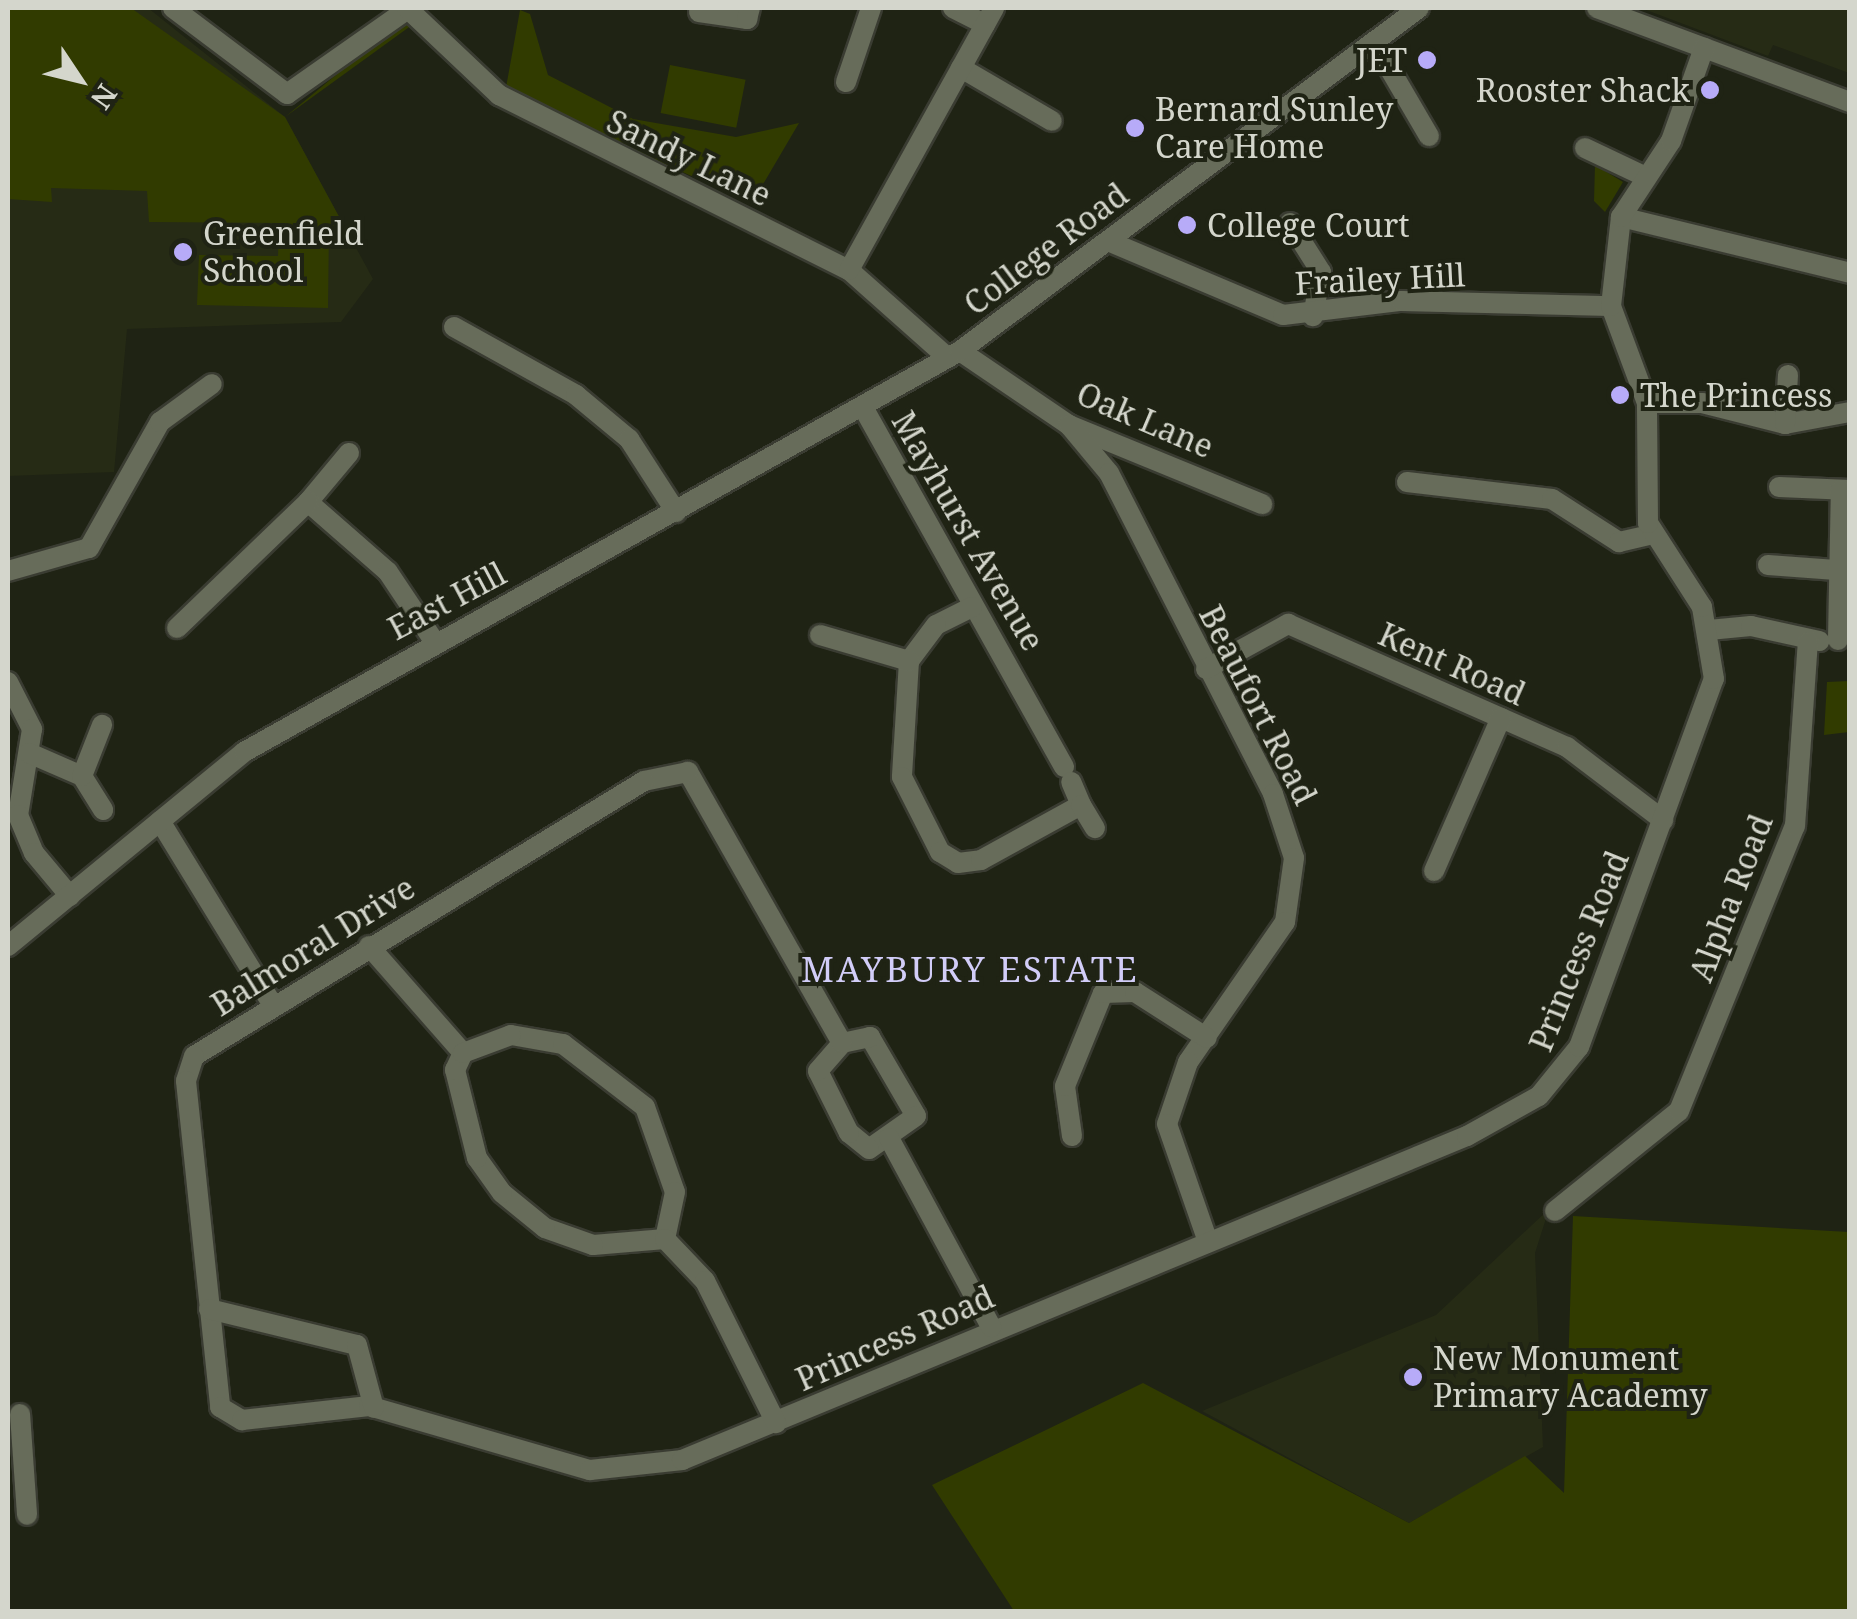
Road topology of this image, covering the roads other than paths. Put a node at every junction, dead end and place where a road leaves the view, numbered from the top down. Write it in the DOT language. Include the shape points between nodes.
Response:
graph roads {
  1 [pos="173,8"];
  2 [pos="408,8"];
  3 [pos="750,8"];
  4 [pos="870,8"];
  5 [pos="953,8"];
  6 [pos="1419,8"];
  7 [pos="1598,8"];
  8 [pos="700,12"];
  9 [pos="990,16"];
  10 [pos="1374,42"];
  11 [pos="1704,48"];
  12 [pos="961,68"];
  13 [pos="846,82"];
  14 [pos="1850,102"];
  15 [pos="1052,121"];
  16 [pos="1429,136"];
  17 [pos="1585,148"];
  18 [pos="1646,177"];
  19 [pos="1621,217"];
  20 [pos="1290,223"];
  21 [pos="1108,241"];
  22 [pos="849,270"];
  23 [pos="1850,273"];
  24 [pos="1611,306"];
  25 [pos="1312,316"];
  26 [pos="454,328"];
  27 [pos="954,355"];
  28 [pos="1788,375"];
  29 [pos="212,384"];
  30 [pos="1648,403"];
  31 [pos="864,409"];
  32 [pos="1850,412"];
  33 [pos="1784,424"];
  34 [pos="1069,425"];
  35 [pos="349,453"];
  36 [pos="1407,482"];
  37 [pos="1779,487"];
  38 [pos="1845,490"];
  39 [pos="308,502"];
  40 [pos="1262,504"];
  41 [pos="676,512"];
  42 [pos="1653,534"];
  43 [pos="1768,565"];
  44 [pos="1836,570"];
  45 [pos="8,571"];
  46 [pos="972,607"];
  47 [pos="177,628"];
  48 [pos="1709,630"];
  49 [pos="820,635"];
  50 [pos="1844,640"];
  51 [pos="434,641"];
  52 [pos="1808,642"];
  53 [pos="908,662"];
  54 [pos="1206,669"];
  55 [pos="8,682"];
  56 [pos="1501,718"];
  57 [pos="102,725"];
  58 [pos="28,752"];
  59 [pos="82,776"];
  60 [pos="1082,805"];
  61 [pos="104,810"];
  62 [pos="1663,820"];
  63 [pos="160,821"];
  64 [pos="1095,828"];
  65 [pos="1434,870"];
  66 [pos="70,896"];
  67 [pos="8,946"];
  68 [pos="369,946"];
  69 [pos="272,1004"];
  70 [pos="1206,1038"];
  71 [pos="842,1043"];
  72 [pos="463,1053"];
  73 [pos="1072,1136"];
  74 [pos="889,1138"];
  75 [pos="1556,1211"];
  76 [pos="665,1239"];
  77 [pos="1207,1239"];
  78 [pos="209,1309"];
  79 [pos="991,1327"];
  80 [pos="374,1408"];
  81 [pos="20,1414"];
  82 [pos="776,1424"];
  83 [pos="14,1484"];
  84 [pos="26,1515"];
  1 -- 2 [label="street" via="287,94"];
  2 -- 22 [label="street, Sandy Lane" via="522,110"];
  3 -- 8 [label="street" via="747,19"];
  4 -- 13 [label="street"];
  5 -- 9 [label="street"];
  6 -- 10 [label="street, College Road"];
  7 -- 11 [label="street"];
  9 -- 12 [label="street"];
  10 -- 16 [label="street"];
  10 -- 21 [label="street, College Road"];
  11 -- 14 [label="street"];
  11 -- 18 [label="street" via="1677,126"];
  12 -- 15 [label="street"];
  12 -- 22 [label="street"];
  17 -- 18 [label="street"];
  18 -- 19 [label="street"];
  19 -- 23 [label="street"];
  19 -- 24 [label="street"];
  20 -- 25 [label="street" via="1321,272"];
  21 -- 25 [label="street, Frailey Hill" via="1246,304"];
  21 -- 27 [label="street, College Road"];
  22 -- 27 [label="street, Sandy Lane"];
  24 -- 25 [label="street, Frailey Hill" via="1402,301"];
  24 -- 30 [label="street"];
  26 -- 41 [label="street" via="576,395 629,439"];
  27 -- 31 [label="street, East Hill"];
  27 -- 34 [label="street, Oak Lane"];
  28 -- 33 [label="street"];
  29 -- 45 [label="street" via="160,422 89,548"];
  30 -- 33 [label="street" via="1702,403"];
  30 -- 42 [label="street"];
  31 -- 41 [label="street, East Hill"];
  31 -- 46 [label="street, Mayhurst Avenue"];
  32 -- 33 [label="street"];
  34 -- 40 [label="street, Oak Lane"];
  34 -- 54 [label="street, Beaufort Road" via="1109,474"];
  35 -- 39 [label="street"];
  36 -- 42 [label="street" via="1552,499 1619,542"];
  37 -- 38 [label="street"];
  38 -- 44 [label="street"];
  39 -- 47 [label="street"];
  39 -- 51 [label="street" via="388,572"];
  41 -- 51 [label="street, East Hill"];
  42 -- 48 [label="street, Princess Road" via="1690,582"];
  43 -- 44 [label="street"];
  44 -- 50 [label="street"];
  46 -- 53 [label="street" via="936,625"];
  46 -- 60 [label="street, Mayhurst Avenue" via="1020,682"];
  48 -- 52 [label="street" via="1751,626"];
  48 -- 62 [label="street, Princess Road" via="1710,701"];
  49 -- 53 [label="street"];
  50 -- 52 [label="street"];
  51 -- 63 [label="street, East Hill" via="244,752"];
  52 -- 75 [label="street, Alpha Road" via="1795,826 1679,1112"];
  53 -- 60 [label="street" via="902,776 940,852 958,863 981,860"];
  54 -- 56 [label="street, Kent Road" via="1288,624"];
  54 -- 70 [label="street, Beaufort Road" via="1273,794 1294,858 1286,922"];
  55 -- 58 [label="street" via="26,703"];
  56 -- 62 [label="street, Kent Road" via="1567,747"];
  56 -- 65 [label="street"];
  57 -- 59 [label="street"];
  58 -- 59 [label="street"];
  58 -- 66 [label="street" via="18,815 34,854"];
  59 -- 61 [label="street"];
  60 -- 64 [label="street, Mayhurst Avenue"];
  62 -- 77 [label="street, Princess Road" via="1579,1046 1539,1096 1467,1136"];
  63 -- 66 [label="street, East Hill"];
  63 -- 69 [label="street"];
  66 -- 67 [label="street, East Hill"];
  68 -- 69 [label="street, Balmoral Drive"];
  68 -- 71 [label="street, Balmoral Drive" via="644,781 688,772"];
  68 -- 72 [label="street"];
  69 -- 78 [label="street, Balmoral Drive" via="186,1067"];
  70 -- 73 [label="street" via="1135,992 1102,993 1066,1086"];
  70 -- 77 [label="street, Beaufort Road" via="1167,1124"];
  71 -- 74 [label="street" via="818,1071 860,1147"];
  71 -- 74 [label="street" via="870,1036 916,1116"];
  72 -- 76 [label="street" via="457,1104 502,1193 545,1228 593,1245"];
  72 -- 76 [label="street" via="511,1035 562,1044 645,1107 675,1192"];
  74 -- 79 [label="street"];
  76 -- 82 [label="street" via="705,1281"];
  77 -- 79 [label="street, Princess Road"];
  78 -- 80 [label="street" via="357,1345"];
  78 -- 80 [label="street, Balmoral Drive" via="227,1417"];
  79 -- 82 [label="street, Princess Road"];
  80 -- 82 [label="street, Balmoral Drive" via="590,1470 682,1460"];
  81 -- 83 [label="street"];
  83 -- 84 [label="street"];
}
